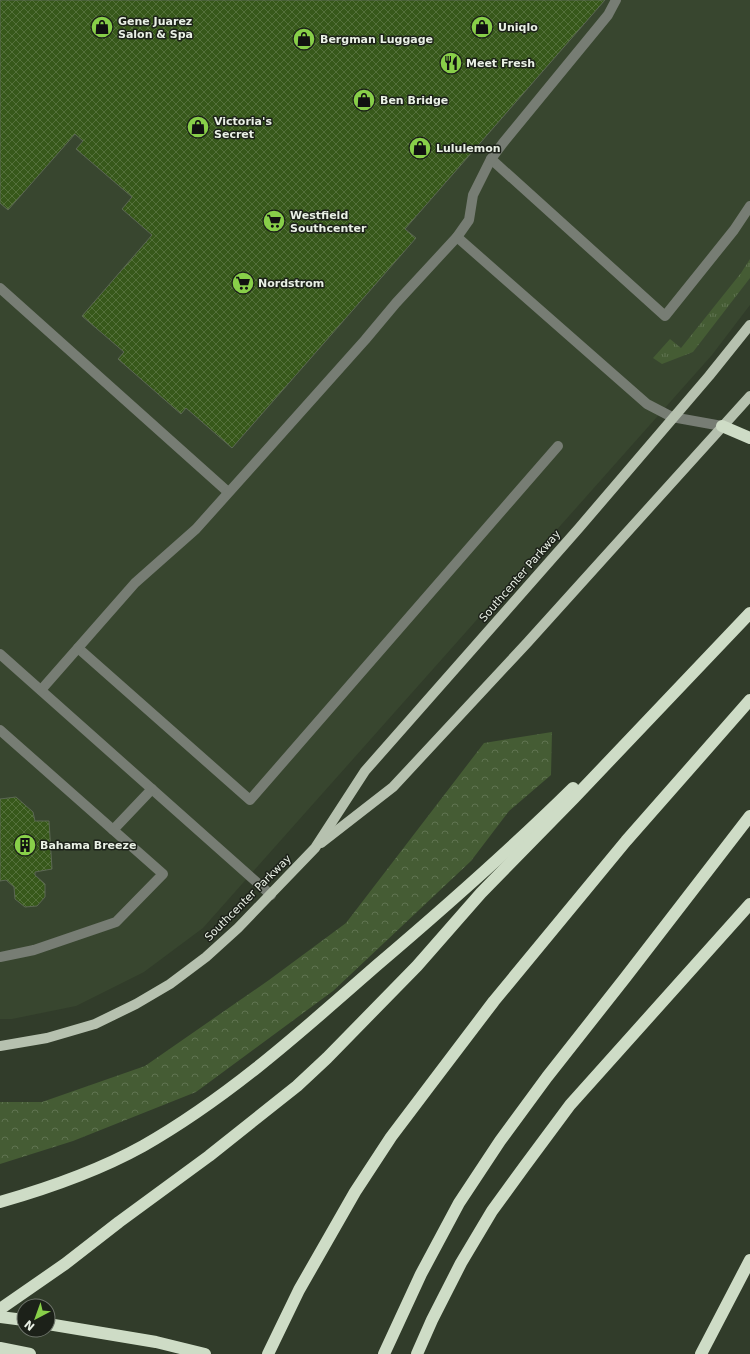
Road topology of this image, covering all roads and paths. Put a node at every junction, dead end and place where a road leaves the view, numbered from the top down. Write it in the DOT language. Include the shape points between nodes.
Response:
graph roads {
  1 [pos="616,0"];
  2 [pos="491,160"];
  3 [pos="750,206"];
  4 [pos="457,237"];
  5 [pos="0,288"];
  6 [pos="750,325"];
  7 [pos="750,396"];
  8 [pos="672,417"];
  9 [pos="722,426"];
  10 [pos="750,438"];
  11 [pos="558,446"];
  12 [pos="228,492"];
  13 [pos="750,613"];
  14 [pos="78,648"];
  15 [pos="0,654"];
  16 [pos="41,690"];
  17 [pos="750,700"];
  18 [pos="0,730"];
  19 [pos="152,789"];
  20 [pos="750,816"];
  21 [pos="113,830"];
  22 [pos="315,848"];
  23 [pos="270,895"];
  24 [pos="750,904"];
  25 [pos="0,958"];
  26 [pos="0,1046"];
  27 [pos="0,1202"];
  28 [pos="750,1260"];
  29 [pos="0,1309"];
  30 [pos="0,1317"];
  31 [pos="16,1319"];
  32 [pos="56,1325"];
  33 [pos="0,1348"];
  34 [pos="418,1353"];
  35 [pos="30,1354"];
  36 [pos="205,1354"];
  37 [pos="268,1354"];
  38 [pos="384,1354"];
  39 [pos="701,1354"];
  1 -- 2 [label="lane" via="608,15 502,143"];
  2 -- 3 [label="lane" via="665,316 734,230"];
  2 -- 4 [label="lane" via="473,195 469,220"];
  4 -- 8 [label="lane" via="647,404"];
  4 -- 12 [label="lane"];
  5 -- 12 [label="lane"];
  6 -- 8 [label="main road, Southcenter Parkway"];
  7 -- 9 [label="main road, Southcenter Parkway"];
  8 -- 9 [label="lane"];
  8 -- 22 [label="main road, Southcenter Parkway" via="574,534 365,771"];
  9 -- 10 [label="highway"];
  9 -- 22 [label="main road, Southcenter Parkway" via="527,643 393,787"];
  11 -- 14 [label="lane" via="250,800"];
  12 -- 14 [label="lane" via="196,529 135,583"];
  13 -- 27 [label="highway" via="570,790 473,881 245,1077 180,1124 142,1146 54,1186"];
  13 -- 29 [label="highway" via="322,1063 209,1156 65,1264"];
  14 -- 16 [label="lane"];
  15 -- 16 [label="lane"];
  16 -- 19 [label="lane"];
  17 -- 37 [label="highway" via="621,847 494,1001 391,1137 355,1192 299,1290"];
  18 -- 21 [label="lane"];
  19 -- 21 [label="lane"];
  19 -- 23 [label="lane"];
  20 -- 38 [label="highway" via="500,1141 459,1203 421,1274"];
  21 -- 25 [label="lane" via="163,874 116,922 34,950"];
  22 -- 23 [label="main road, Southcenter Parkway"];
  23 -- 26 [label="main road, Southcenter Parkway" via="206,957 170,984 136,1004 95,1024 47,1038"];
  24 -- 34 [label="highway" via="570,1105 524,1167 492,1211 461,1263"];
  28 -- 39 [label="highway"];
  30 -- 31 [label="highway"];
  32 -- 36 [label="highway" via="156,1342"];
  33 -- 35 [label="highway"];
}
